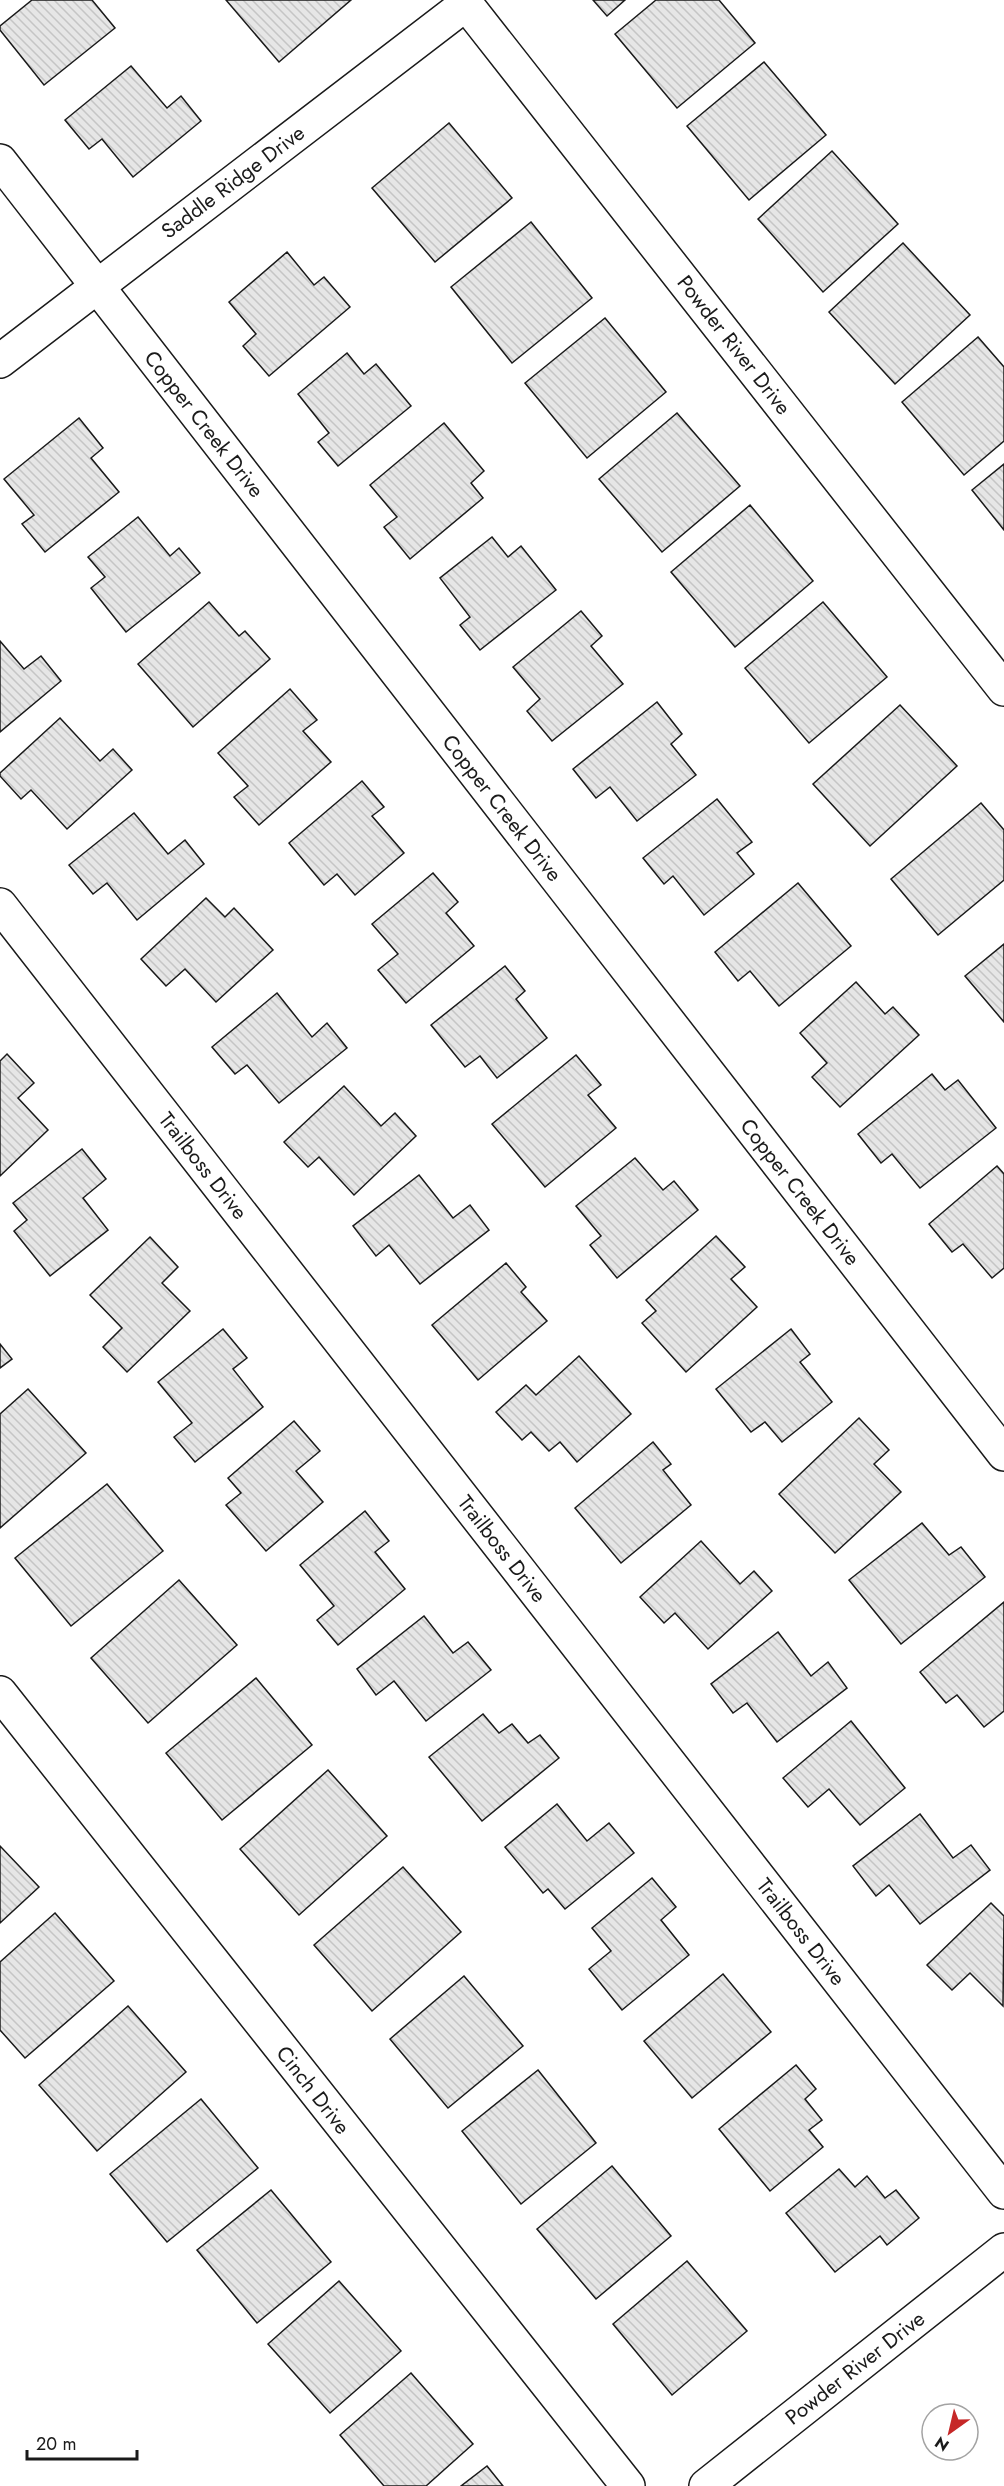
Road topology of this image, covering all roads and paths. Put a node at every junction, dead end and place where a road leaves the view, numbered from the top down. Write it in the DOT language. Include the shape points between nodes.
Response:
graph roads {
  1 [pos="465,2"];
  2 [pos="0,161"];
  3 [pos="97,287"];
  4 [pos="0,361"];
  5 [pos="1004,689"];
  6 [pos="0,905"];
  7 [pos="1004,1454"];
  8 [pos="0,1693"];
  9 [pos="1004,2192"];
  10 [pos="1004,2250"];
  11 [pos="628,2486"];
  12 [pos="706,2486"];
  1 -- 3 [label="street, Saddle Ridge Drive"];
  1 -- 5 [label="street, Powder River Drive"];
  2 -- 3 [label="street, Copper Creek Drive"];
  3 -- 4 [label="street, Saddle Ridge Drive"];
  3 -- 7 [label="street, Copper Creek Drive"];
  6 -- 9 [label="street, Trailboss Drive"];
  8 -- 11 [label="street, Cinch Drive"];
  10 -- 12 [label="street, Powder River Drive"];
}
